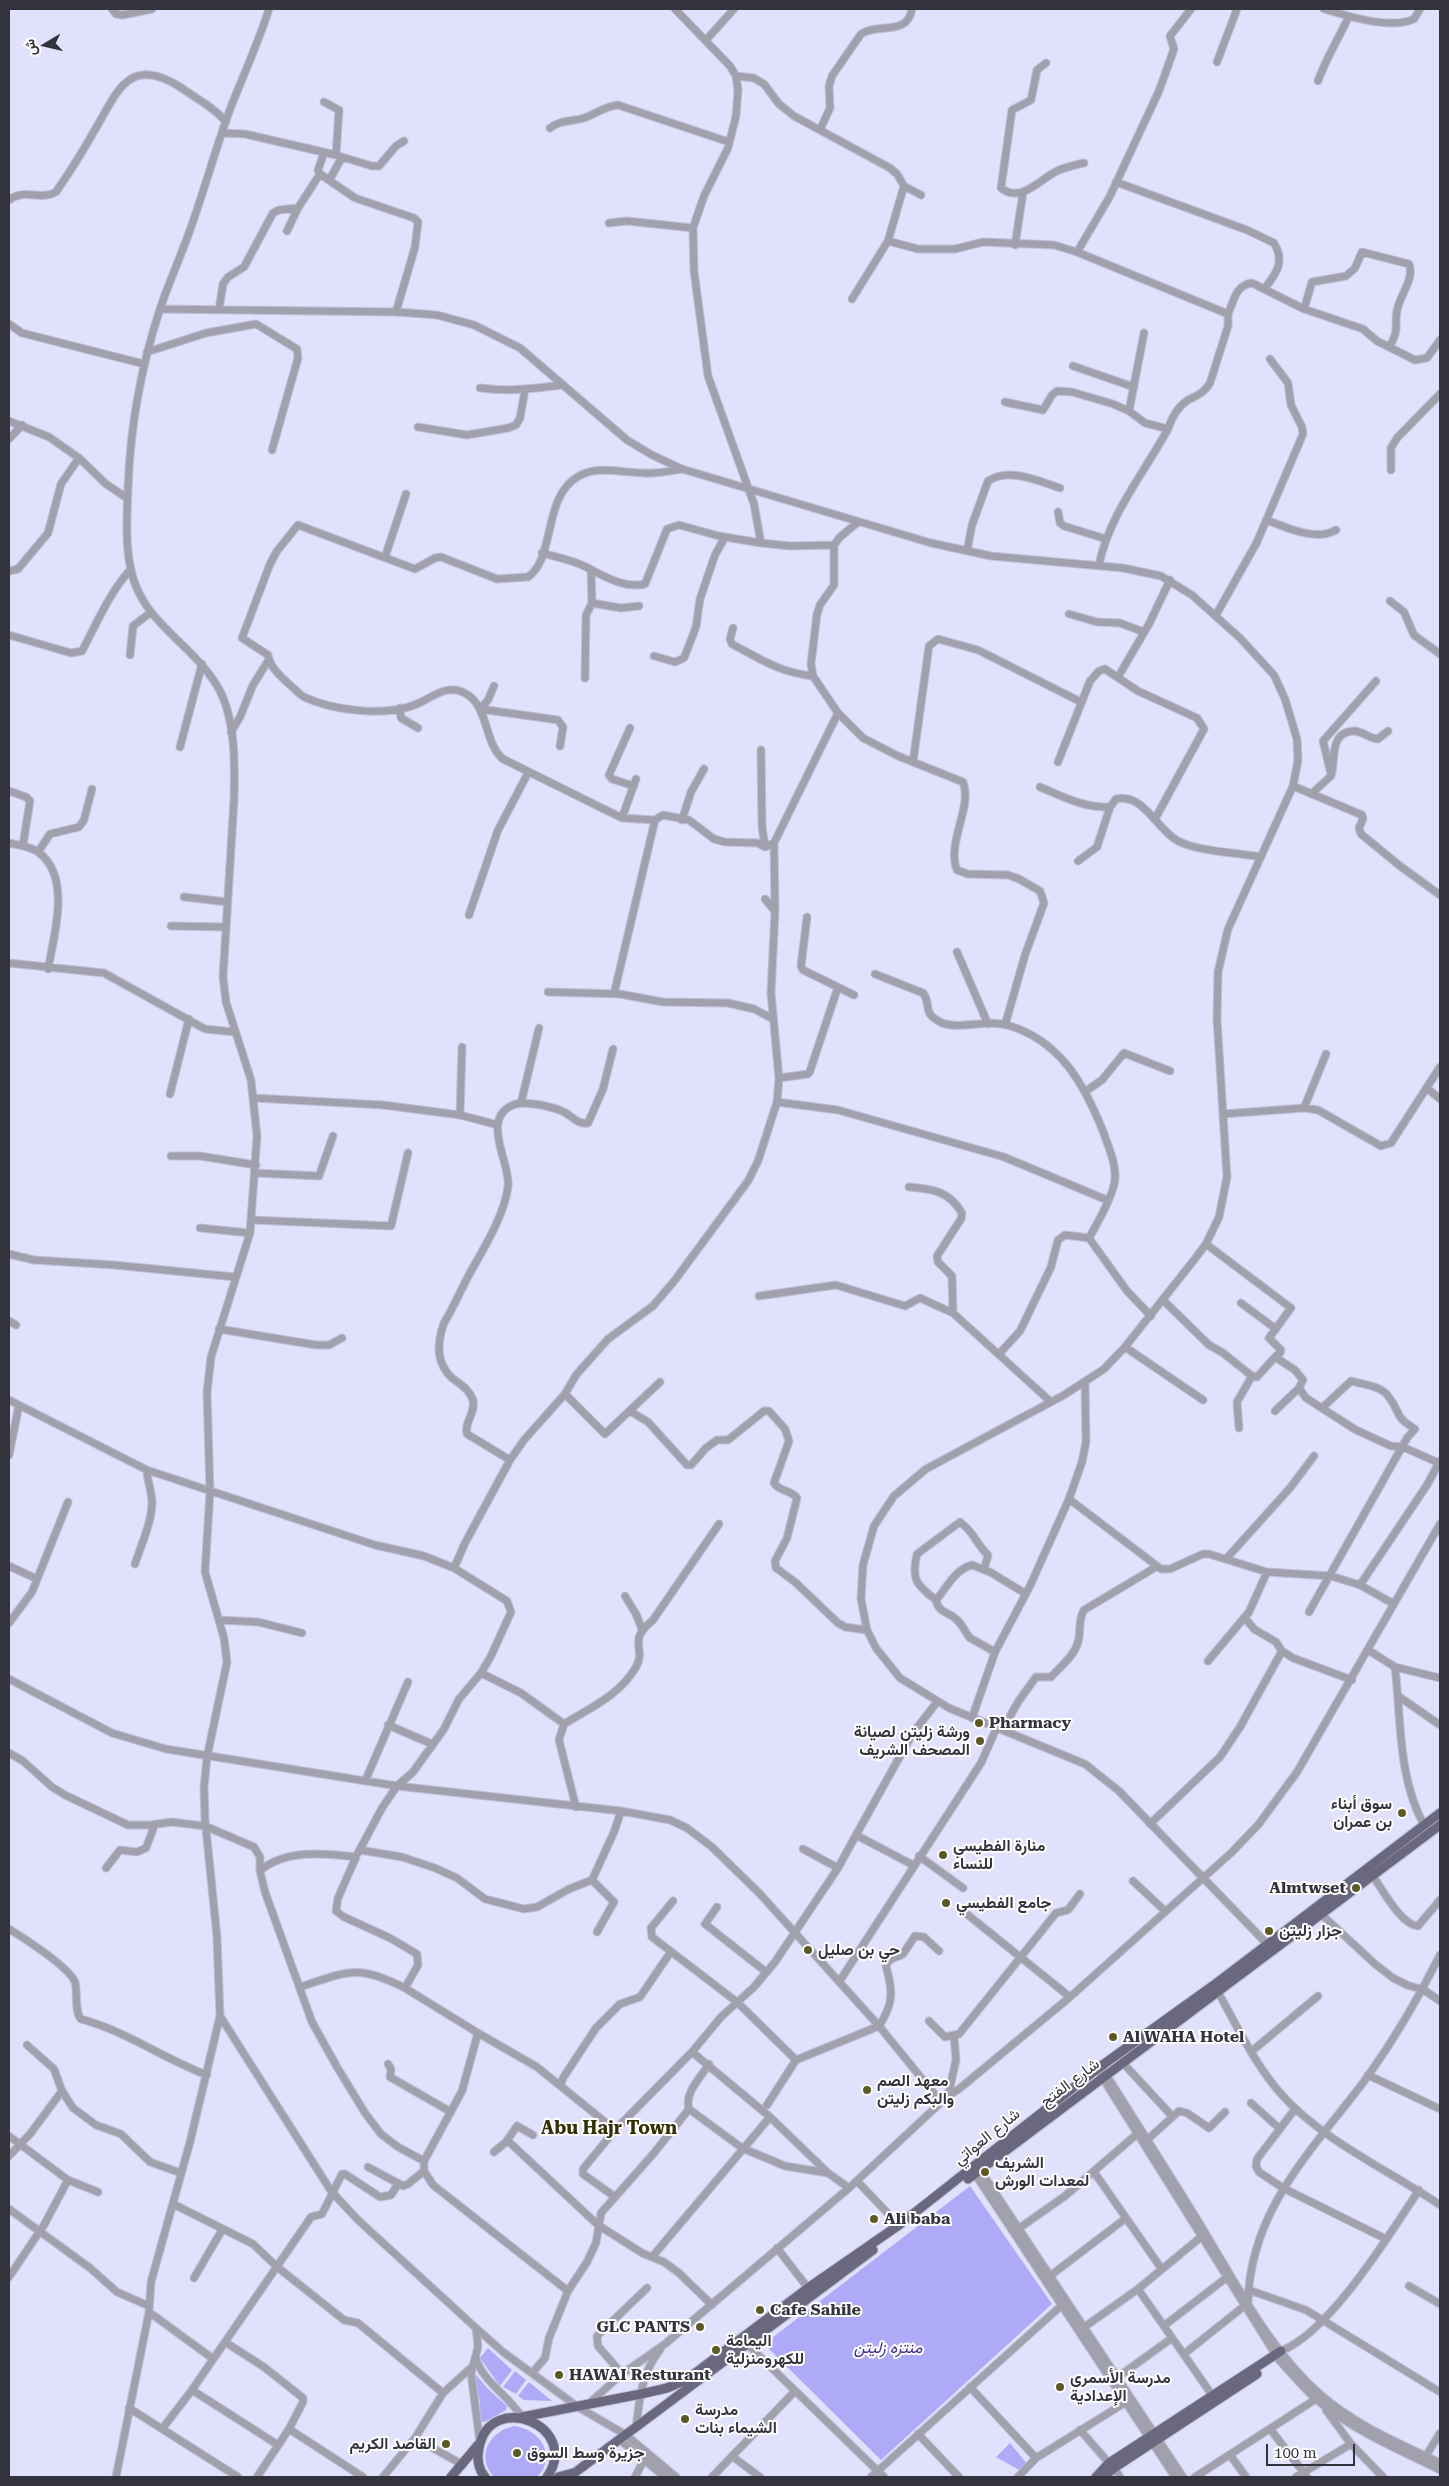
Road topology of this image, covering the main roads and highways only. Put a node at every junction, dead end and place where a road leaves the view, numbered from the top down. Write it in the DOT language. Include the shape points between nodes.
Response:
graph roads {
  1 [pos="1440,1812"];
  2 [pos="1440,1825"];
  3 [pos="1370,1872"];
  4 [pos="1270,1947"];
  5 [pos="1101,2071"];
  6 [pos="976,2169"];
  7 [pos="522,2418"];
  8 [pos="1154,2438"];
  9 [pos="480,2443"];
  10 [pos="1111,2466"];
  11 [pos="572,2475"];
  12 [pos="551,2476"];
  13 [pos="451,2477"];
  14 [pos="485,2477"];
  15 [pos="1096,2477"];
  16 [pos="1104,2477"];
  1 -- 3 [label="main road, شارع العواتي"];
  2 -- 3 [label="main road, شارع الفتح"];
  3 -- 4 [label="main road, شارع العواتي"];
  3 -- 4 [label="main road, شارع الفتح" via="1321,1914"];
  4 -- 5 [label="main road, شارع العواتي"];
  4 -- 5 [label="main road, شارع الفتح" via="1218,1992 1122,2062"];
  5 -- 6 [label="main road, شارع العواتي"];
  6 -- 7 [label="main road, شارع العواتي" via="808,2288 686,2380 641,2394"];
  6 -- 11 [label="main road"];
  7 -- 9 [label="main road, شارع العواتي" via="511,2417 496,2423 484,2433"];
  7 -- 12 [label="main road" via="533,2421 549,2436 554,2458"];
  8 -- 8 [label="main road" via="1282,2354 1212,2395"];
  8 -- 10 [label="main road"];
  9 -- 13 [label="main road, شارع العواتي"];
  9 -- 14 [label="main road" via="478,2464"];
  10 -- 15 [label="main road"];
  10 -- 16 [label="main road"];
  11 -- 12 [label="main road"];
}
